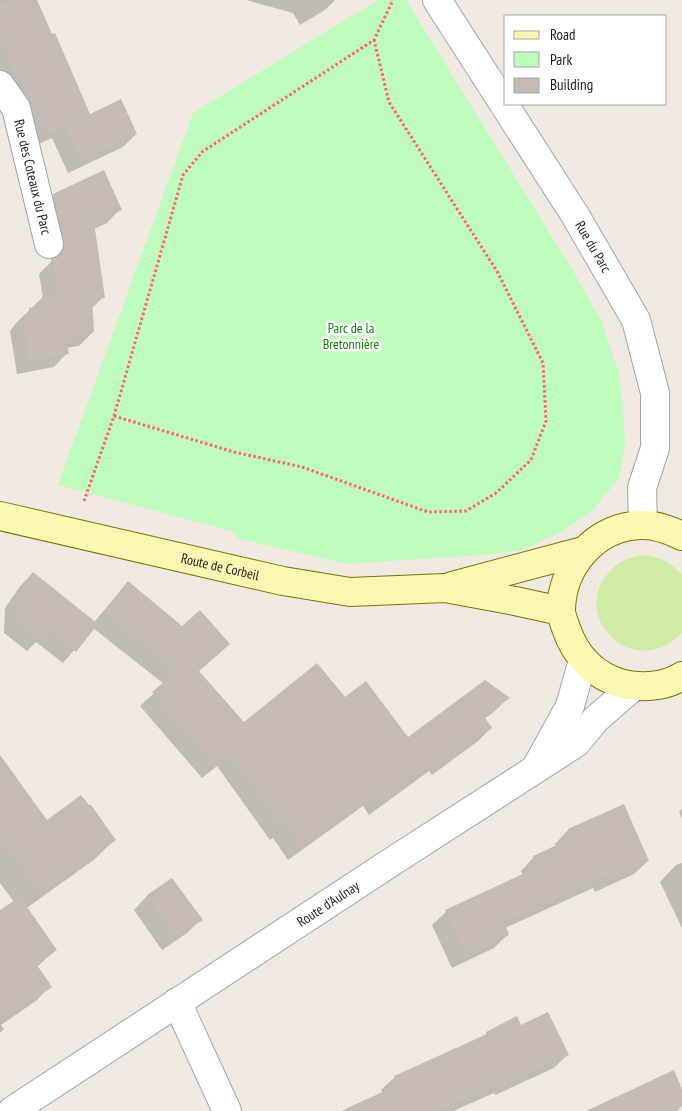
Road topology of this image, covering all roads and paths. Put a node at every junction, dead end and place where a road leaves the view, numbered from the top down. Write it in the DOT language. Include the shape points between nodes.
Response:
graph roads {
  1 [pos="393,0"];
  2 [pos="437,0"];
  3 [pos="374,40"];
  4 [pos="0,85"];
  5 [pos="504,104"];
  6 [pos="505,105"];
  7 [pos="49,244"];
  8 [pos="114,416"];
  9 [pos="0,516"];
  10 [pos="643,525"];
  11 [pos="72,533"];
  12 [pos="682,536"];
  13 [pos="583,551"];
  14 [pos="445,588"];
  15 [pos="561,611"];
  16 [pos="583,660"];
  17 [pos="682,676"];
  18 [pos="634,686"];
  19 [pos="535,770"];
  20 [pos="177,1002"];
  21 [pos="12,1111"];
  22 [pos="227,1111"];
  1 -- 3 [label="path"];
  2 -- 5 [label="street, Rue du Parc"];
  3 -- 8 [label="path" via="202,152 183,175"];
  3 -- 8 [label="path" via="389,102 498,274 543,363 546,421 531,460 496,493 466,511 428,512 302,467 234,452"];
  4 -- 7 [label="street, Rue des Coteaux du Parc" via="16,108"];
  6 -- 10 [label="street, Rue du Parc" via="576,215 636,320 655,393 655,448 642,488"];
  8 -- 11 [label="path"];
  9 -- 11 [label="main road, Route de Corbeil"];
  10 -- 12 [label="main road" via="667,529"];
  10 -- 13 [label="main road" via="621,528 601,537"];
  11 -- 14 [label="main road, Route de Corbeil" via="283,581 350,592"];
  13 -- 14 [label="main road, Route de Corbeil"];
  13 -- 15 [label="main road" via="565,585"];
  14 -- 15 [label="main road, Route de Corbeil"];
  15 -- 16 [label="main road" via="571,643"];
  16 -- 18 [label="main road" via="606,677"];
  16 -- 19 [label="street" via="570,706"];
  17 -- 18 [label="main road" via="655,686"];
  18 -- 19 [label="street, Route d'Aulnay" via="576,743"];
  19 -- 20 [label="street, Route d'Aulnay"];
  20 -- 21 [label="street, Route d'Aulnay"];
  20 -- 22 [label="street"];
}
